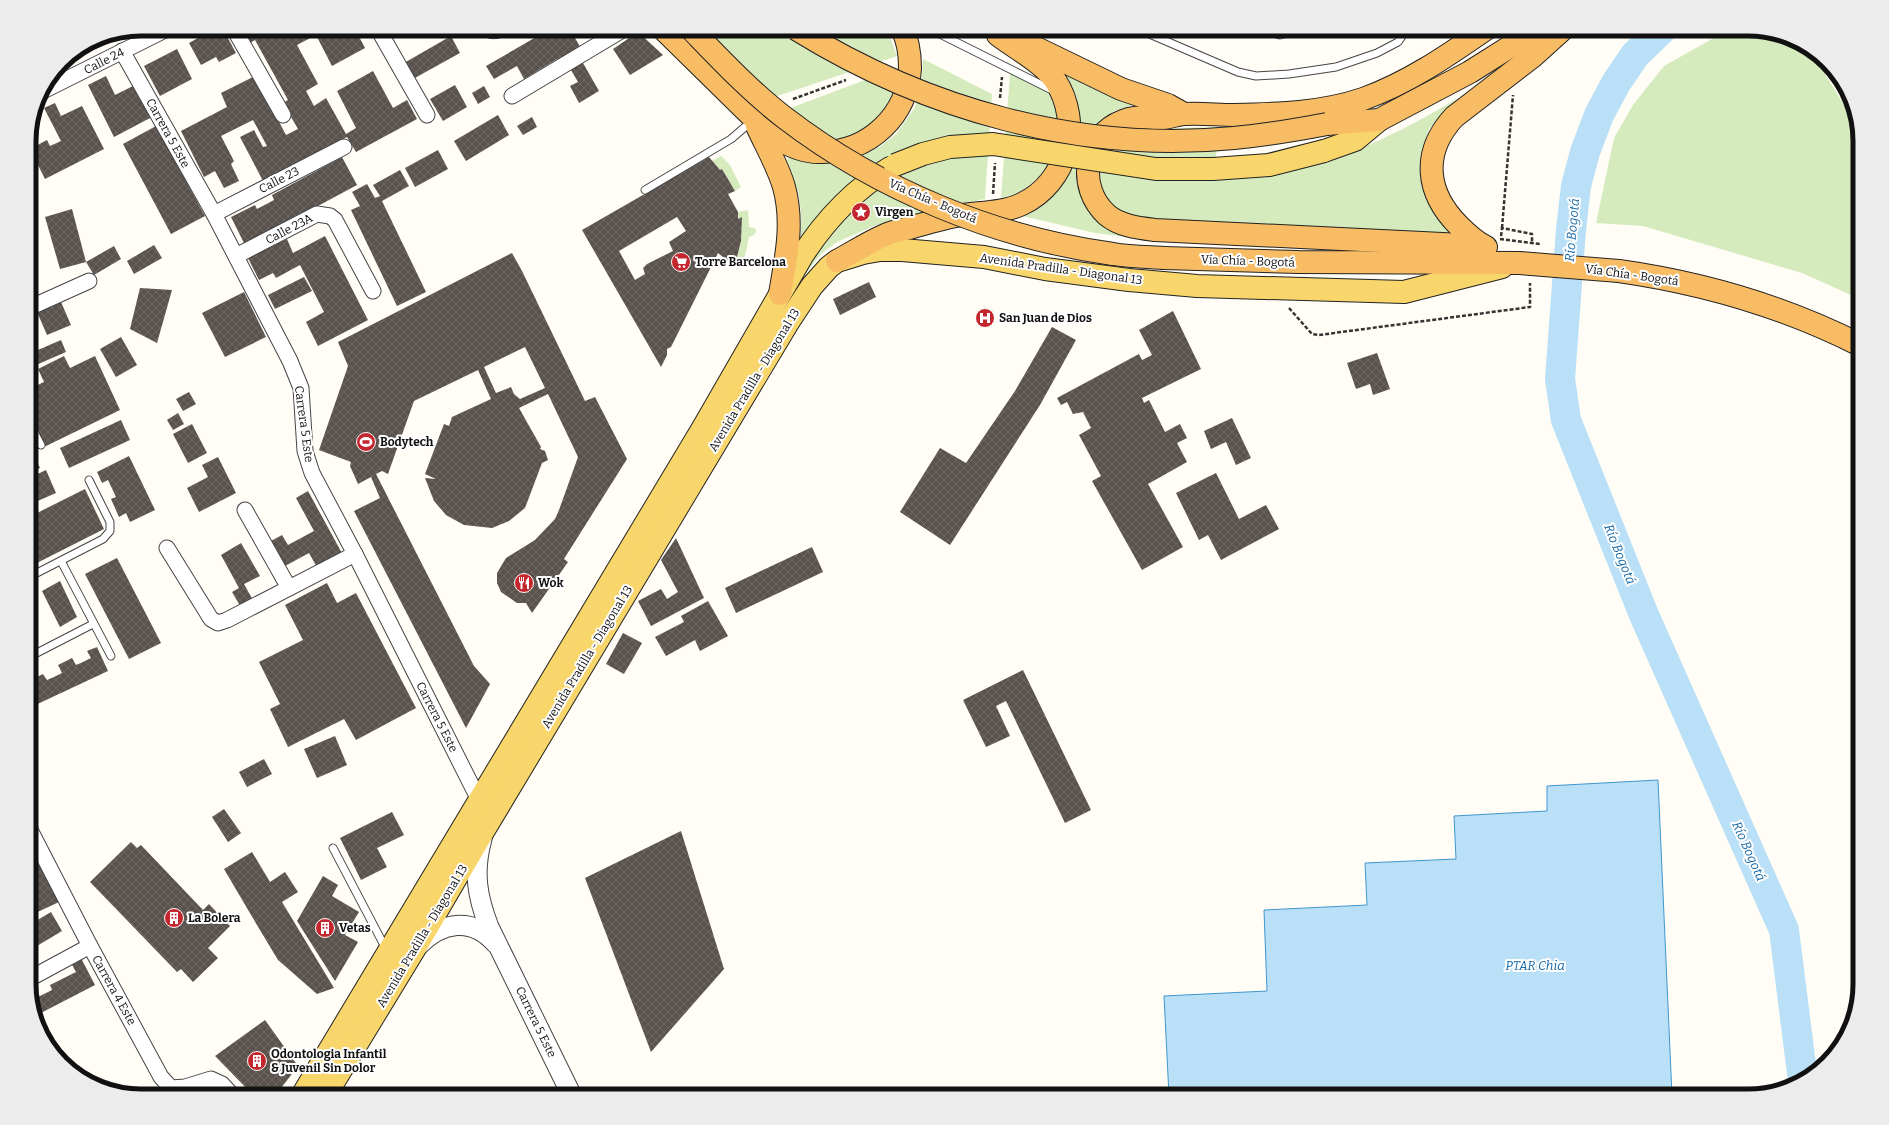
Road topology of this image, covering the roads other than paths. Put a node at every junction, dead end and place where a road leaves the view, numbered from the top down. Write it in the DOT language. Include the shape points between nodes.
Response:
graph roads {
  1 [pos="153,36"];
  2 [pos="238,36"];
  3 [pos="382,36"];
  4 [pos="612,36"];
  5 [pos="670,36"];
  6 [pos="698,36"];
  7 [pos="808,36"];
  8 [pos="904,36"];
  9 [pos="944,36"];
  10 [pos="998,36"];
  11 [pos="1005,36"];
  12 [pos="1154,36"];
  13 [pos="1402,36"];
  14 [pos="1475,36"];
  15 [pos="1527,36"];
  16 [pos="1555,36"];
  17 [pos="122,51"];
  18 [pos="51,87"];
  19 [pos="512,96"];
  20 [pos="1064,96"];
  21 [pos="283,114"];
  22 [pos="1184,114"];
  23 [pos="427,115"];
  24 [pos="754,119"];
  25 [pos="1378,120"];
  26 [pos="344,147"];
  27 [pos="644,190"];
  28 [pos="214,214"];
  29 [pos="1492,240"];
  30 [pos="236,256"];
  31 [pos="838,261"];
  32 [pos="1519,262"];
  33 [pos="89,281"];
  34 [pos="373,291"];
  35 [pos="780,294"];
  36 [pos="36,305"];
  37 [pos="1853,342"];
  38 [pos="36,435"];
  39 [pos="41,445"];
  40 [pos="89,480"];
  41 [pos="245,510"];
  42 [pos="167,548"];
  43 [pos="355,554"];
  44 [pos="61,561"];
  45 [pos="36,574"];
  46 [pos="289,588"];
  47 [pos="93,624"];
  48 [pos="36,653"];
  49 [pos="111,656"];
  50 [pos="479,800"];
  51 [pos="484,830"];
  52 [pos="36,842"];
  53 [pos="333,848"];
  54 [pos="90,946"];
  55 [pos="415,948"];
  56 [pos="500,948"];
  57 [pos="388,953"];
  58 [pos="36,975"];
  59 [pos="227,1089"];
  60 [pos="306,1089"];
  61 [pos="330,1089"];
  62 [pos="569,1089"];
  1 -- 17 [label="street, Calle 24"];
  2 -- 21 [label="street"];
  3 -- 23 [label="street"];
  4 -- 19 [label="street"];
  5 -- 24 [label="highway"];
  6 -- 32 [label="highway, Vía Chía - Bogotá, bridge" via="785,118 864,171 970,218 1066,246 1114,254 1164,258 1298,262"];
  7 -- 25 [label="highway, bridge" via="867,69 910,89 954,105 1045,129 1100,136 1186,141 1280,133 1327,124"];
  8 -- 24 [label="highway" via="910,57 910,78 904,98 884,127 862,143 842,150 821,152 796,148 773,137"];
  9 -- 20 [label="lane"];
  10 -- 20 [label="highway" via="1041,66 1054,79"];
  11 -- 22 [label="highway" via="1024,42 1121,89 1168,105"];
  12 -- 13 [label="lane" via="1238,72 1256,76 1336,68 1377,53 1398,42"];
  14 -- 22 [label="highway" via="1420,72 1362,99 1300,112"];
  15 -- 25 [label="highway" via="1470,72"];
  16 -- 29 [label="highway" via="1454,117 1436,142 1432,176 1434,192 1442,207 1452,219"];
  17 -- 18 [label="street, Calle 24"];
  17 -- 28 [label="street, Carrera 5 Este"];
  20 -- 31 [label="highway" via="1069,114 1068,148 1053,179 1032,199 1008,209 958,216 884,235"];
  22 -- 29 [label="highway" via="1124,120 1109,128 1096,142 1090,153 1087,178 1090,192 1108,215 1120,223 1156,230"];
  24 -- 27 [label="lane" via="731,139"];
  24 -- 35 [label="highway" via="776,166 788,208 790,231"];
  25 -- 35 [label="main road, Avenida Pradilla - Diagonal 13, bridge" via="1355,140 1269,165 1163,169 993,144 950,147 923,154 895,165 861,187 829,218 802,256"];
  26 -- 28 [label="street, Calle 23"];
  28 -- 30 [label="street, Carrera 5 Este"];
  29 -- 32 [label="highway"];
  30 -- 34 [label="street, Calle 23A" via="317,214 324,214 330,216 338,226"];
  30 -- 43 [label="street, Carrera 5 Este" via="297,376 301,388 305,451 312,472"];
  31 -- 32 [label="main road, Avenida Pradilla - Diagonal 13" via="862,253 902,250 984,257 1045,269 1129,280 1404,292"];
  31 -- 51 [label="main road, Avenida Pradilla - Diagonal 13" via="812,286 788,324"];
  32 -- 37 [label="highway, Vía Chía - Bogotá, bridge" via="1662,277 1739,296 1810,322"];
  33 -- 36 [label="street"];
  35 -- 50 [label="main road, Avenida Pradilla - Diagonal 13" via="698,436"];
  38 -- 39 [label="lane"];
  40 -- 44 [label="lane" via="110,522 110,531 103,539"];
  41 -- 46 [label="street"];
  42 -- 46 [label="street" via="211,619 218,623"];
  43 -- 46 [label="street"];
  43 -- 50 [label="street, Carrera 5 Este"];
  44 -- 45 [label="lane"];
  44 -- 47 [label="lane"];
  47 -- 48 [label="lane"];
  47 -- 49 [label="lane"];
  50 -- 57 [label="main road, Avenida Pradilla - Diagonal 13"];
  51 -- 55 [label="main road, Avenida Pradilla - Diagonal 13"];
  51 -- 56 [label="street, Carrera 5 Este" via="478,854 476,879 480,904"];
  52 -- 54 [label="street, Carrera 4 Este"];
  53 -- 57 [label="lane"];
  54 -- 58 [label="street"];
  54 -- 59 [label="street, Carrera 4 Este" via="161,1077 171,1088 185,1087 211,1079"];
  55 -- 56 [label="street, Carrera 5 Este" via="430,934 448,926 469,926 488,934"];
  55 -- 61 [label="main road, Avenida Pradilla - Diagonal 13"];
  56 -- 62 [label="street, Carrera 5 Este"];
  57 -- 60 [label="main road, Avenida Pradilla - Diagonal 13"];
}
